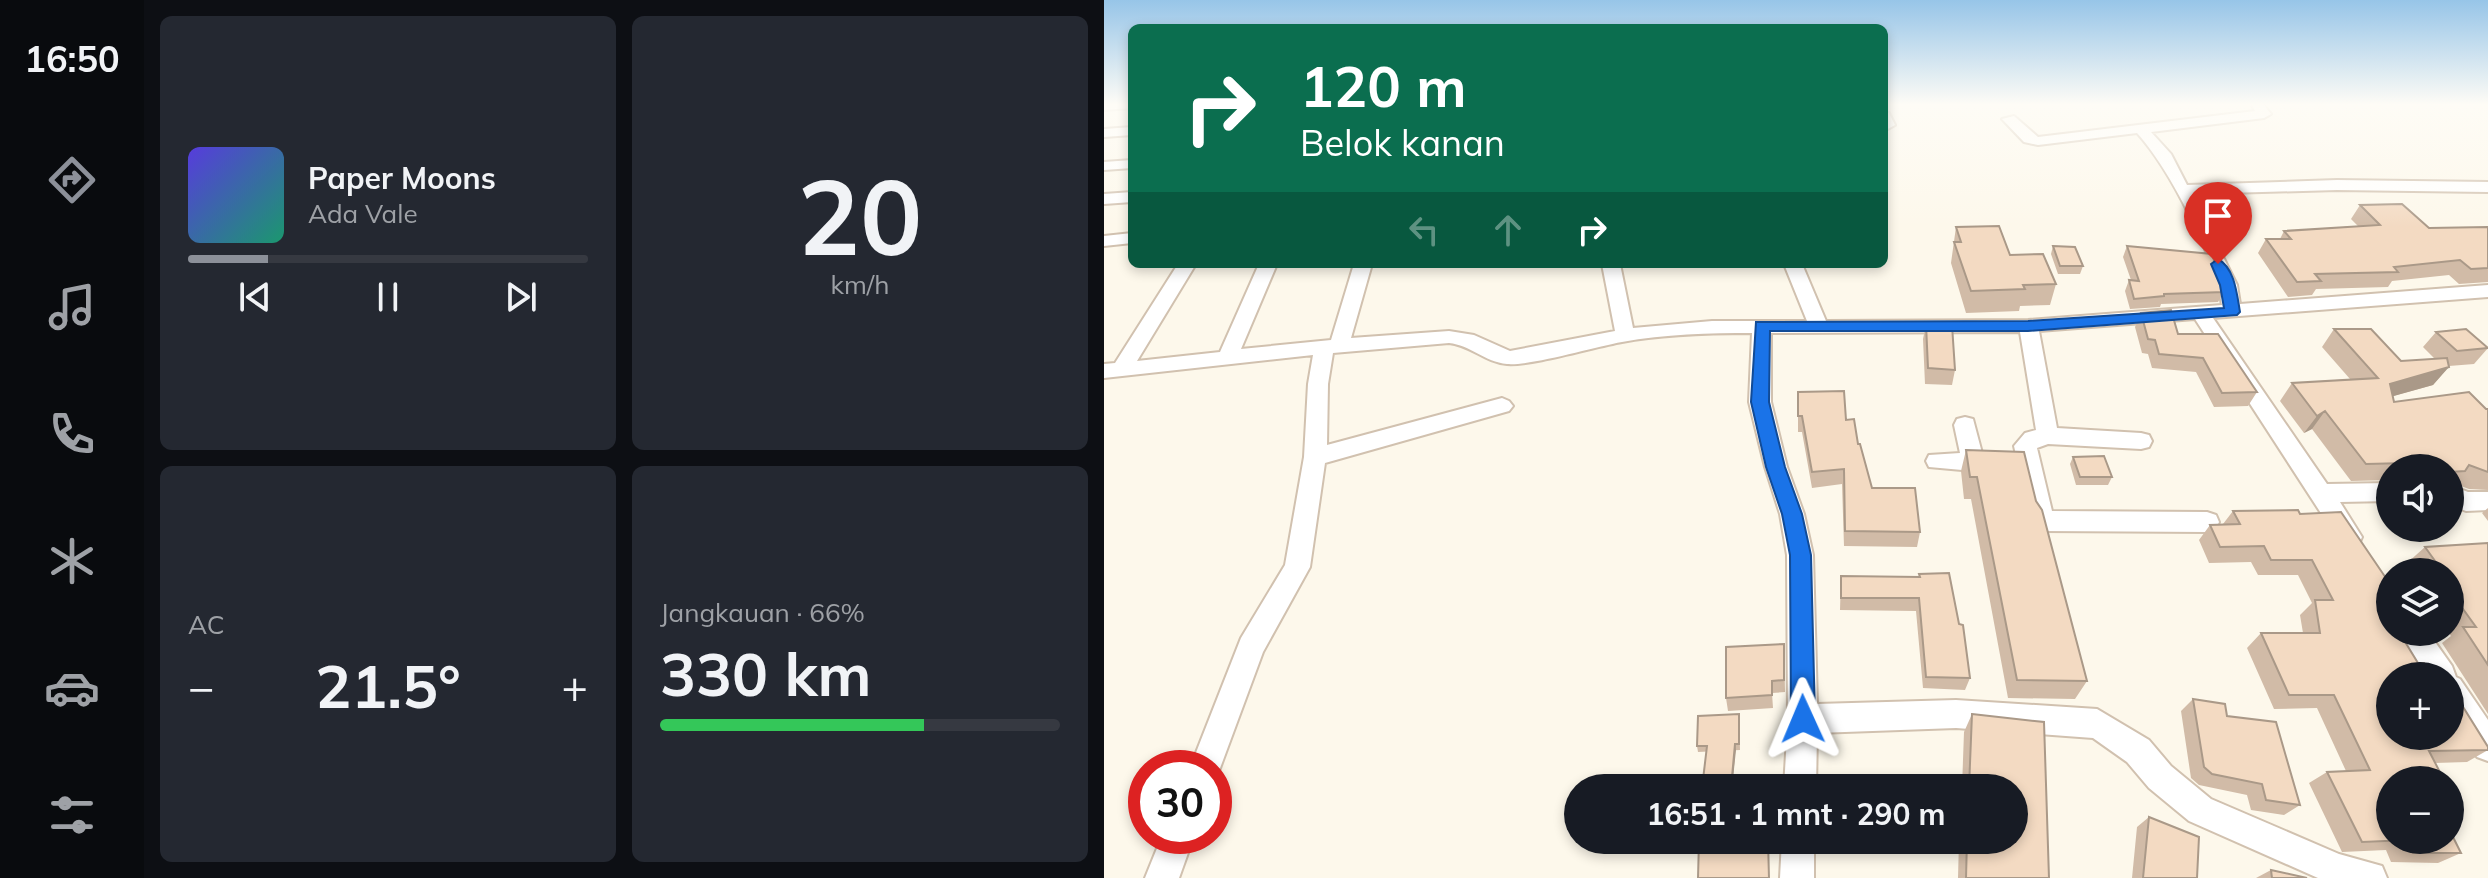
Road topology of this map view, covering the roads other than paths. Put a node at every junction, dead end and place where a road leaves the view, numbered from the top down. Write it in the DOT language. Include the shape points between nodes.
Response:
graph roads {
  1 [pos="2156,145"];
  2 [pos="1128,164"];
  3 [pos="1104,166"];
  4 [pos="2488,187"];
  5 [pos="2182,190"];
  6 [pos="1128,197"];
  7 [pos="1104,199"];
  8 [pos="1128,238"];
  9 [pos="1104,241"];
  10 [pos="1184,268"];
  11 [pos="1266,268"];
  12 [pos="1361,268"];
  13 [pos="1612,268"];
  14 [pos="1795,268"];
  15 [pos="2487,292"];
  16 [pos="2232,312"];
  17 [pos="2200,313"];
  18 [pos="1818,325"];
  19 [pos="1762,326"];
  20 [pos="2028,326"];
  21 [pos="1625,335"];
  22 [pos="1331,346"];
  23 [pos="1227,358"];
  24 [pos="1112,370"];
  25 [pos="1502,406"];
  26 [pos="1965,425"];
  27 [pos="2048,436"];
  28 [pos="2141,441"];
  29 [pos="1315,457"];
  30 [pos="1937,461"];
  31 [pos="1973,462"];
  32 [pos="2028,462"];
  33 [pos="2376,492"];
  34 [pos="2322,493"];
  35 [pos="2464,501"];
  36 [pos="2488,501"];
  37 [pos="2207,522"];
  38 [pos="2359,551"];
  39 [pos="2464,710"];
  40 [pos="1803,719"];
  41 [pos="2488,746"];
  42 [pos="1212,750"];
  43 [pos="1801,774"];
  44 [pos="1171,854"];
  45 [pos="1798,854"];
  46 [pos="2349,875"];
  47 [pos="1162,878"];
  48 [pos="1797,878"];
  1 -- 5 [label="street"];
  2 -- 3 [label="street"];
  4 -- 5 [label="street"];
  5 -- 16 [label="street" via="2228,285"];
  6 -- 7 [label="street"];
  8 -- 9 [label="street"];
  10 -- 24 [label="street"];
  11 -- 23 [label="street"];
  12 -- 22 [label="street"];
  13 -- 21 [label="street"];
  14 -- 18 [label="street"];
  15 -- 16 [label="street"];
  16 -- 17 [label="street"];
  17 -- 20 [label="street"];
  17 -- 34 [label="street"];
  18 -- 19 [label="street"];
  18 -- 20 [label="street"];
  19 -- 21 [label="street"];
  19 -- 40 [label="street" via="1760,402 1800,555"];
  20 -- 27 [label="street"];
  21 -- 22 [label="street" via="1510,358 1496,357 1462,338"];
  22 -- 23 [label="street"];
  22 -- 29 [label="street" via="1318,384"];
  23 -- 24 [label="street"];
  25 -- 29 [label="street"];
  26 -- 31 [label="street"];
  27 -- 28 [label="street"];
  27 -- 32 [label="street" via="2025,446"];
  29 -- 42 [label="street" via="1297,567 1251,647"];
  30 -- 31 [label="street"];
  31 -- 32 [label="street"];
  32 -- 37 [label="street" via="2042,521"];
  33 -- 34 [label="street"];
  34 -- 38 [label="street"];
  35 -- 36 [label="street"];
  39 -- 41 [label="street"];
  40 -- 43 [label="street"];
  40 -- 46 [label="street" via="1956,714 2097,724 2138,751 2200,810"];
  44 -- 47 [label="street"];
  45 -- 48 [label="street"];
}
